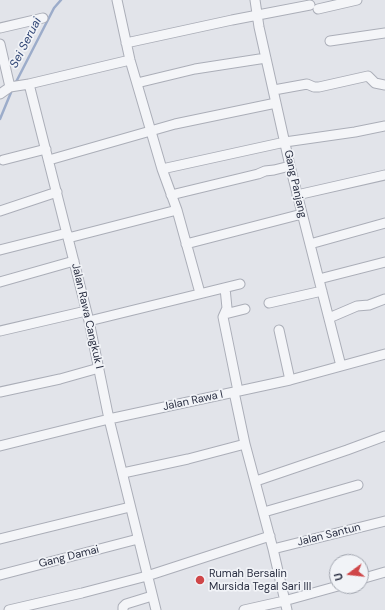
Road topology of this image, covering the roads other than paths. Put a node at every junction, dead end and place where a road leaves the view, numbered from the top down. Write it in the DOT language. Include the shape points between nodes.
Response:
graph roads {
  1 [pos="117,0"];
  2 [pos="255,0"];
  3 [pos="357,0"];
  4 [pos="257,15"];
  5 [pos="43,18"];
  6 [pos="0,28"];
  7 [pos="385,33"];
  8 [pos="330,41"];
  9 [pos="0,44"];
  10 [pos="126,44"];
  11 [pos="266,58"];
  12 [pos="130,60"];
  13 [pos="137,83"];
  14 [pos="29,84"];
  15 [pos="385,85"];
  16 [pos="13,87"];
  17 [pos="274,90"];
  18 [pos="0,94"];
  19 [pos="276,103"];
  20 [pos="385,126"];
  21 [pos="151,131"];
  22 [pos="285,142"];
  23 [pos="46,149"];
  24 [pos="3,160"];
  25 [pos="49,160"];
  26 [pos="290,166"];
  27 [pos="162,169"];
  28 [pos="385,175"];
  29 [pos="57,192"];
  30 [pos="171,195"];
  31 [pos="297,195"];
  32 [pos="177,210"];
  33 [pos="0,211"];
  34 [pos="302,214"];
  35 [pos="385,222"];
  36 [pos="68,235"];
  37 [pos="186,244"];
  38 [pos="310,244"];
  39 [pos="0,250"];
  40 [pos="74,261"];
  41 [pos="385,262"];
  42 [pos="319,280"];
  43 [pos="0,282"];
  44 [pos="240,284"];
  45 [pos="225,288"];
  46 [pos="322,291"];
  47 [pos="200,294"];
  48 [pos="385,299"];
  49 [pos="269,303"];
  50 [pos="245,309"];
  51 [pos="86,310"];
  52 [pos="224,314"];
  53 [pos="329,318"];
  54 [pos="89,321"];
  55 [pos="279,330"];
  56 [pos="0,331"];
  57 [pos="385,354"];
  58 [pos="341,366"];
  59 [pos="99,368"];
  60 [pos="290,380"];
  61 [pos="0,392"];
  62 [pos="236,392"];
  63 [pos="109,419"];
  64 [pos="385,436"];
  65 [pos="246,444"];
  66 [pos="0,446"];
  67 [pos="123,473"];
  68 [pos="256,481"];
  69 [pos="358,486"];
  70 [pos="130,507"];
  71 [pos="264,512"];
  72 [pos="385,521"];
  73 [pos="270,536"];
  74 [pos="0,539"];
  75 [pos="138,539"];
  76 [pos="273,549"];
  77 [pos="385,572"];
  78 [pos="0,575"];
  79 [pos="147,576"];
  80 [pos="369,577"];
  81 [pos="329,589"];
  82 [pos="152,596"];
  83 [pos="286,606"];
  84 [pos="10,610"];
  85 [pos="123,610"];
  86 [pos="156,610"];
  87 [pos="244,610"];
  1 -- 10 [label="street"];
  2 -- 4 [label="street, Gang Panjang"];
  3 -- 4 [label="street"];
  4 -- 10 [label="street"];
  4 -- 11 [label="street, Gang Panjang"];
  5 -- 6 [label="street"];
  7 -- 8 [label="street"];
  9 -- 16 [label="street"];
  10 -- 12 [label="street"];
  11 -- 13 [label="street" via="195,69"];
  11 -- 17 [label="street, Gang Panjang"];
  12 -- 13 [label="street"];
  12 -- 14 [label="street"];
  13 -- 21 [label="street"];
  14 -- 16 [label="street"];
  14 -- 23 [label="street, Jalan Rawa Cangkuk I"];
  15 -- 17 [label="street" via="375,83 368,76 319,87 307,84"];
  16 -- 18 [label="street"];
  17 -- 19 [label="street, Gang Panjang"];
  19 -- 21 [label="street"];
  19 -- 22 [label="street, Gang Panjang"];
  20 -- 22 [label="street"];
  21 -- 25 [label="street"];
  21 -- 27 [label="street"];
  22 -- 26 [label="street, Gang Panjang"];
  22 -- 27 [label="street"];
  23 -- 24 [label="street"];
  23 -- 25 [label="street, Jalan Rawa Cangkuk I"];
  25 -- 29 [label="street, Jalan Rawa Cangkuk I"];
  26 -- 30 [label="street"];
  26 -- 31 [label="street, Gang Panjang"];
  27 -- 30 [label="street"];
  28 -- 31 [label="street"];
  29 -- 33 [label="street"];
  29 -- 36 [label="street, Jalan Rawa Cangkuk I"];
  30 -- 32 [label="street"];
  31 -- 34 [label="street, Gang Panjang"];
  32 -- 36 [label="street"];
  32 -- 37 [label="street"];
  34 -- 37 [label="street"];
  34 -- 38 [label="street, Gang Panjang"];
  35 -- 38 [label="street"];
  36 -- 39 [label="street"];
  36 -- 40 [label="street, Jalan Rawa Cangkuk I"];
  37 -- 47 [label="street"];
  38 -- 42 [label="street, Gang Panjang"];
  40 -- 43 [label="street"];
  40 -- 51 [label="street, Jalan Rawa Cangkuk I"];
  41 -- 42 [label="street"];
  42 -- 46 [label="street, Gang Panjang"];
  44 -- 45 [label="street"];
  45 -- 47 [label="street"];
  45 -- 52 [label="street" via="227,308"];
  46 -- 49 [label="street"];
  46 -- 53 [label="street, Gang Panjang"];
  47 -- 54 [label="street"];
  48 -- 53 [label="street" via="357,306"];
  50 -- 52 [label="street"];
  51 -- 54 [label="street, Jalan Rawa Cangkuk I"];
  51 -- 56 [label="street"];
  52 -- 62 [label="street"];
  53 -- 58 [label="street, Gang Panjang"];
  54 -- 59 [label="street, Jalan Rawa Cangkuk I"];
  55 -- 60 [label="street"];
  57 -- 58 [label="street, Jalan Rawa I"];
  58 -- 60 [label="street, Jalan Rawa I"];
  59 -- 61 [label="street"];
  59 -- 63 [label="street, Jalan Rawa Cangkuk I"];
  60 -- 62 [label="street, Jalan Rawa I"];
  62 -- 63 [label="street, Jalan Rawa I"];
  62 -- 65 [label="street"];
  63 -- 66 [label="street, Jalan Rawa I"];
  63 -- 67 [label="street, Jalan Rawa Cangkuk I"];
  64 -- 68 [label="street"];
  65 -- 67 [label="street" via="188,460"];
  65 -- 68 [label="street"];
  67 -- 70 [label="street, Jalan Rawa Cangkuk I"];
  68 -- 71 [label="street"];
  69 -- 71 [label="street"];
  70 -- 74 [label="street"];
  70 -- 75 [label="street, Jalan Rawa Cangkuk I"];
  71 -- 73 [label="street"];
  72 -- 76 [label="street, Jalan Santun"];
  73 -- 76 [label="street"];
  73 -- 79 [label="street"];
  75 -- 78 [label="street, Gang Damai"];
  75 -- 79 [label="street, Jalan Rawa Cangkuk I"];
  76 -- 83 [label="street"];
  77 -- 80 [label="street"];
  79 -- 82 [label="street, Jalan Rawa Cangkuk I"];
  79 -- 84 [label="street"];
  81 -- 83 [label="street"];
  82 -- 85 [label="street" via="126,604"];
  82 -- 86 [label="street, Jalan Rawa Cangkuk I"];
  83 -- 87 [label="street"];
}
